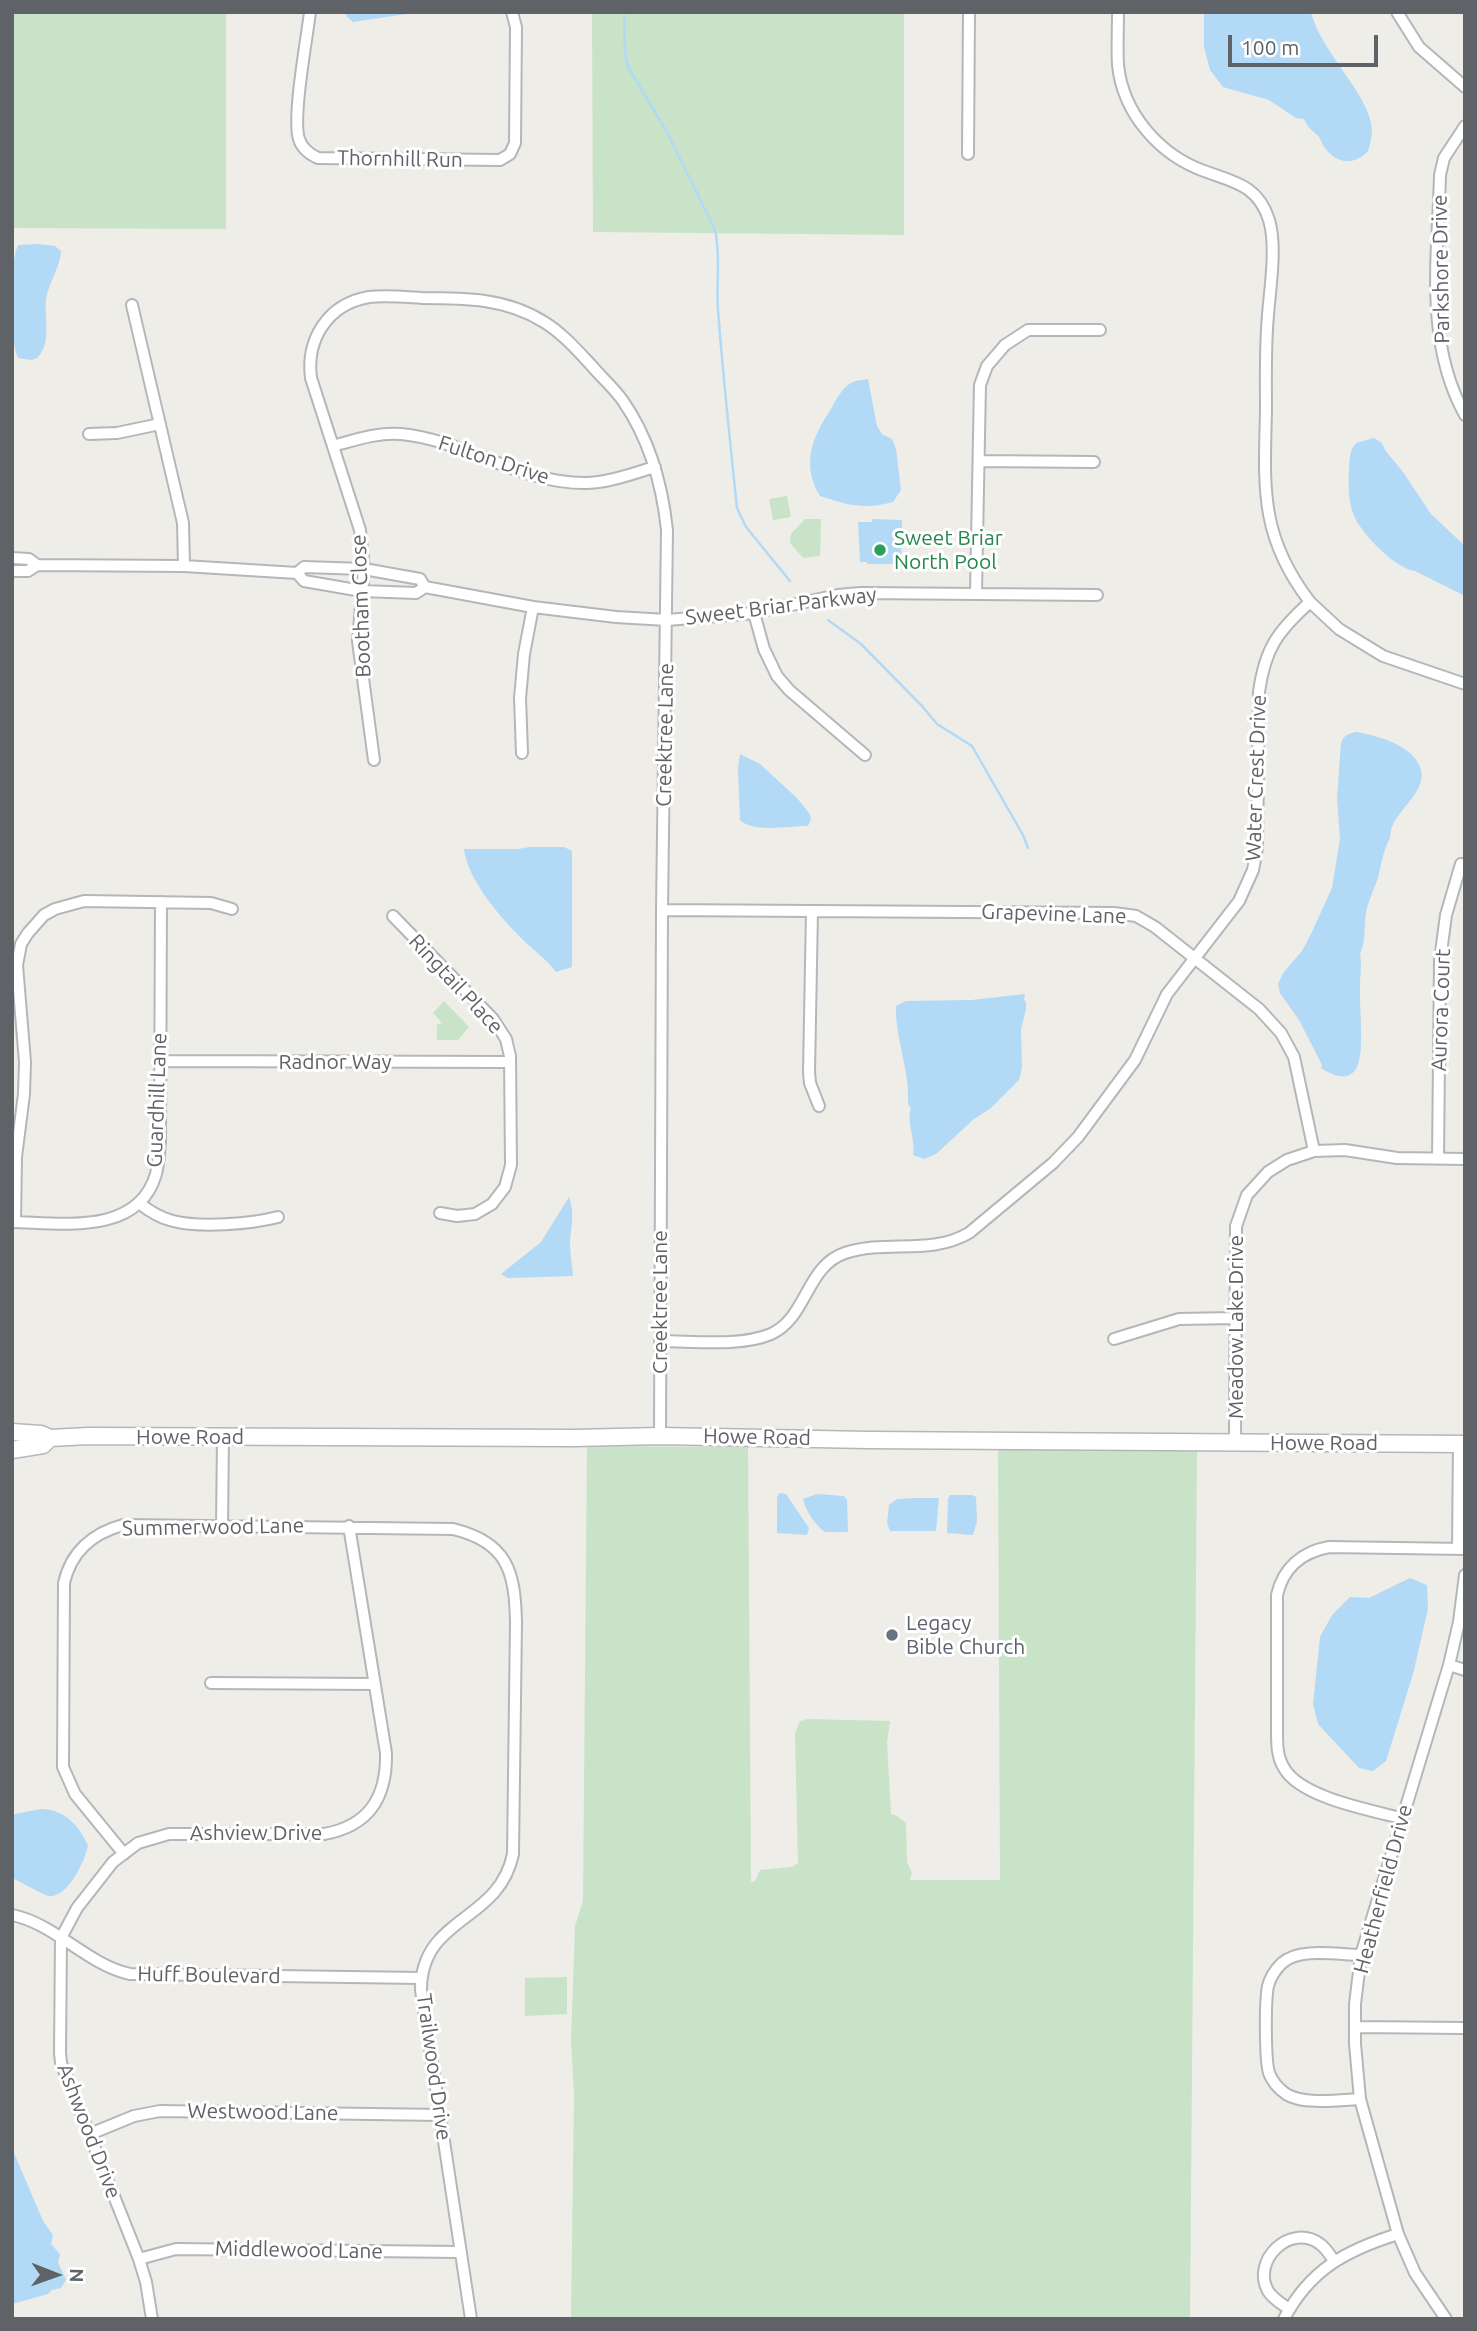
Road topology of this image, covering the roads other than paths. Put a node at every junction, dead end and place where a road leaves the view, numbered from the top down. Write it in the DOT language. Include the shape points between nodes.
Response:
graph roads {
  1 [pos="310,12"];
  2 [pos="512,12"];
  3 [pos="969,12"];
  4 [pos="1118,12"];
  5 [pos="1396,12"];
  6 [pos="1465,87"];
  7 [pos="1465,126"];
  8 [pos="968,154"];
  9 [pos="132,305"];
  10 [pos="1100,330"];
  11 [pos="317,333"];
  12 [pos="1465,415"];
  13 [pos="160,424"];
  14 [pos="89,434"];
  15 [pos="333,446"];
  16 [pos="979,461"];
  17 [pos="1094,462"];
  18 [pos="655,467"];
  19 [pos="12,558"];
  20 [pos="37,565"];
  21 [pos="184,566"];
  22 [pos="363,569"];
  23 [pos="12,571"];
  24 [pos="298,573"];
  25 [pos="425,587"];
  26 [pos="362,591"];
  27 [pos="976,593"];
  28 [pos="1097,594"];
  29 [pos="1310,603"];
  30 [pos="533,607"];
  31 [pos="754,613"];
  32 [pos="667,620"];
  33 [pos="1465,684"];
  34 [pos="522,753"];
  35 [pos="865,755"];
  36 [pos="374,760"];
  37 [pos="1461,864"];
  38 [pos="161,902"];
  39 [pos="232,909"];
  40 [pos="662,910"];
  41 [pos="812,911"];
  42 [pos="393,916"];
  43 [pos="1194,957"];
  44 [pos="160,1061"];
  45 [pos="510,1062"];
  46 [pos="819,1106"];
  47 [pos="1314,1151"];
  48 [pos="1438,1158"];
  49 [pos="1465,1159"];
  50 [pos="139,1203"];
  51 [pos="440,1213"];
  52 [pos="278,1217"];
  53 [pos="14,1222"];
  54 [pos="1234,1318"];
  55 [pos="1114,1339"];
  56 [pos="660,1341"];
  57 [pos="12,1432"];
  58 [pos="660,1436"];
  59 [pos="223,1437"];
  60 [pos="50,1438"];
  61 [pos="1235,1443"];
  62 [pos="1462,1444"];
  63 [pos="12,1450"];
  64 [pos="222,1526"];
  65 [pos="349,1526"];
  66 [pos="1461,1549"];
  67 [pos="503,1558"];
  68 [pos="1465,1575"];
  69 [pos="1449,1665"];
  70 [pos="1465,1670"];
  71 [pos="211,1683"];
  72 [pos="374,1684"];
  73 [pos="1401,1818"];
  74 [pos="124,1854"];
  75 [pos="12,1915"];
  76 [pos="61,1938"];
  77 [pos="1361,1955"];
  78 [pos="421,1978"];
  79 [pos="1355,2027"];
  80 [pos="1465,2028"];
  81 [pos="1360,2099"];
  82 [pos="441,2115"];
  83 [pos="90,2134"];
  84 [pos="1398,2234"];
  85 [pos="461,2252"];
  86 [pos="139,2259"];
  87 [pos="1334,2261"];
  88 [pos="1287,2314"];
  89 [pos="152,2319"];
  90 [pos="471,2319"];
  91 [pos="1446,2319"];
  1 -- 2 [label="street, Thornhill Run" via="298,115 299,138 308,153 318,158 500,160 510,154 515,143 516,27"];
  3 -- 8 [label="street"];
  4 -- 29 [label="street" via="1118,68 1128,101 1144,129 1184,163 1244,186 1269,219 1265,501 1278,549"];
  5 -- 6 [label="street" via="1419,47"];
  7 -- 12 [label="street, Parkshore Drive" via="1444,158 1440,175 1437,317 1450,384"];
  9 -- 13 [label="street"];
  10 -- 16 [label="street" via="1028,330 1004,345 987,366 980,385"];
  11 -- 15 [label="street, Bootham Close" via="311,378"];
  11 -- 18 [label="street, Creektree Lane" via="335,311 372,297 475,298 523,310 572,345 622,399"];
  13 -- 14 [label="street"];
  13 -- 21 [label="street" via="183,523"];
  15 -- 18 [label="street, Fulton Drive" via="382,434 408,435 571,482 606,481"];
  15 -- 22 [label="street, Bootham Close" via="360,530"];
  16 -- 17 [label="street"];
  16 -- 27 [label="street"];
  18 -- 32 [label="street, Creektree Lane" via="667,530"];
  19 -- 20 [label="street, Sweet Briar Parkway" via="29,558"];
  20 -- 21 [label="street, Sweet Briar Parkway"];
  20 -- 23 [label="street, Sweet Briar Parkway" via="28,571"];
  21 -- 24 [label="street, Sweet Briar Parkway"];
  22 -- 24 [label="street, Sweet Briar Parkway" via="304,566"];
  22 -- 25 [label="street, Sweet Briar Parkway" via="420,579"];
  22 -- 26 [label="street, Bootham Close"];
  24 -- 26 [label="street, Sweet Briar Parkway" via="304,581"];
  25 -- 26 [label="street, Sweet Briar Parkway" via="416,593"];
  25 -- 30 [label="street, Sweet Briar Parkway"];
  26 -- 36 [label="street, Bootham Close" via="358,641"];
  27 -- 28 [label="street, Sweet Briar Parkway"];
  27 -- 31 [label="street, Sweet Briar Parkway" via="860,593"];
  29 -- 33 [label="street" via="1339,629 1383,656"];
  29 -- 43 [label="street, Water Crest Drive" via="1272,642 1262,673 1253,870 1239,901"];
  30 -- 32 [label="street, Sweet Briar Parkway"];
  30 -- 34 [label="street" via="520,698"];
  31 -- 32 [label="street, Sweet Briar Parkway"];
  31 -- 35 [label="street" via="778,676"];
  32 -- 40 [label="street, Creektree Lane"];
  37 -- 48 [label="street, Aurora Court" via="1446,915 1440,960"];
  38 -- 39 [label="street" via="211,903"];
  38 -- 44 [label="street, Guardhill Lane"];
  38 -- 53 [label="street" via="64,905 44,915 21,944 17,965 25,1062"];
  40 -- 41 [label="street, Grapevine Lane"];
  40 -- 56 [label="street, Creektree Lane"];
  41 -- 43 [label="street, Grapevine Lane" via="1114,913 1136,916"];
  41 -- 46 [label="street" via="809,1072"];
  42 -- 45 [label="street, Ringtail Place" via="493,1019 506,1039"];
  43 -- 47 [label="street, Grapevine Lane" via="1281,1032 1294,1057"];
  43 -- 56 [label="street, Water Crest Drive" via="1167,994 1135,1060 1078,1137 970,1233 932,1247 872,1247 842,1254 817,1272 790,1319 773,1333 746,1340"];
  44 -- 45 [label="street, Radnor Way"];
  44 -- 50 [label="street, Guardhill Lane" via="159,1162"];
  45 -- 51 [label="street, Ringtail Place" via="511,1165 505,1187 492,1204 475,1214"];
  47 -- 48 [label="street, Meadow Lake Drive"];
  47 -- 54 [label="street, Meadow Lake Drive" via="1286,1160 1247,1195 1236,1226"];
  48 -- 49 [label="street, Meadow Lake Drive"];
  50 -- 52 [label="street" via="179,1223 247,1223"];
  50 -- 53 [label="street" via="104,1222"];
  54 -- 55 [label="street" via="1179,1319"];
  54 -- 61 [label="street, Meadow Lake Drive"];
  56 -- 58 [label="street, Creektree Lane"];
  57 -- 60 [label="street, Howe Road"];
  58 -- 59 [label="street, Howe Road"];
  58 -- 61 [label="street, Howe Road"];
  59 -- 60 [label="street, Howe Road"];
  59 -- 64 [label="street"];
  60 -- 63 [label="street, Howe Road" via="43,1445"];
  61 -- 62 [label="street, Howe Road"];
  62 -- 66 [label="street"];
  64 -- 65 [label="street, Summerwood Lane"];
  64 -- 74 [label="street, Summerwood Lane" via="123,1525 108,1529 84,1545 66,1571 63,1767 75,1794"];
  65 -- 67 [label="street, Summerwood Lane" via="453,1529 484,1539"];
  65 -- 72 [label="street, Ashview Drive"];
  66 -- 73 [label="street" via="1318,1549 1293,1564 1277,1595 1276,1731 1284,1768 1304,1788 1318,1794"];
  67 -- 78 [label="street, Trailwood Drive" via="515,1597 513,1854 500,1888 443,1935"];
  68 -- 69 [label="street, Heatherfield Drive"];
  69 -- 70 [label="street"];
  69 -- 73 [label="street, Heatherfield Drive"];
  71 -- 72 [label="street"];
  72 -- 74 [label="street, Ashview Drive" via="386,1753 385,1775 372,1809 356,1822 324,1834 169,1833 138,1843"];
  73 -- 77 [label="street, Heatherfield Drive"];
  74 -- 76 [label="street, Ashview Drive" via="77,1908"];
  75 -- 76 [label="street, Huff Boulevard"];
  76 -- 78 [label="street, Huff Boulevard" via="114,1970 130,1974"];
  76 -- 83 [label="street, Ashwood Drive" via="60,2053"];
  77 -- 79 [label="street, Heatherfield Drive"];
  77 -- 81 [label="street" via="1289,1958 1272,1976 1267,2001 1267,2063 1277,2086 1305,2100"];
  78 -- 82 [label="street, Trailwood Drive"];
  79 -- 80 [label="street"];
  79 -- 81 [label="street, Heatherfield Drive"];
  81 -- 84 [label="street, Heatherfield Drive"];
  82 -- 83 [label="street, Westwood Lane" via="160,2111"];
  82 -- 85 [label="street, Trailwood Drive"];
  83 -- 86 [label="street, Ashwood Drive"];
  84 -- 87 [label="street"];
  84 -- 91 [label="street, Heatherfield Drive" via="1415,2273"];
  85 -- 86 [label="street, Middlewood Lane" via="176,2249"];
  85 -- 90 [label="street, Trailwood Drive"];
  86 -- 89 [label="street, Ashwood Drive"];
  87 -- 88 [label="street"];
  87 -- 88 [label="street" via="1320,2244 1306,2239 1291,2239 1272,2252 1265,2265 1265,2283"];
}
